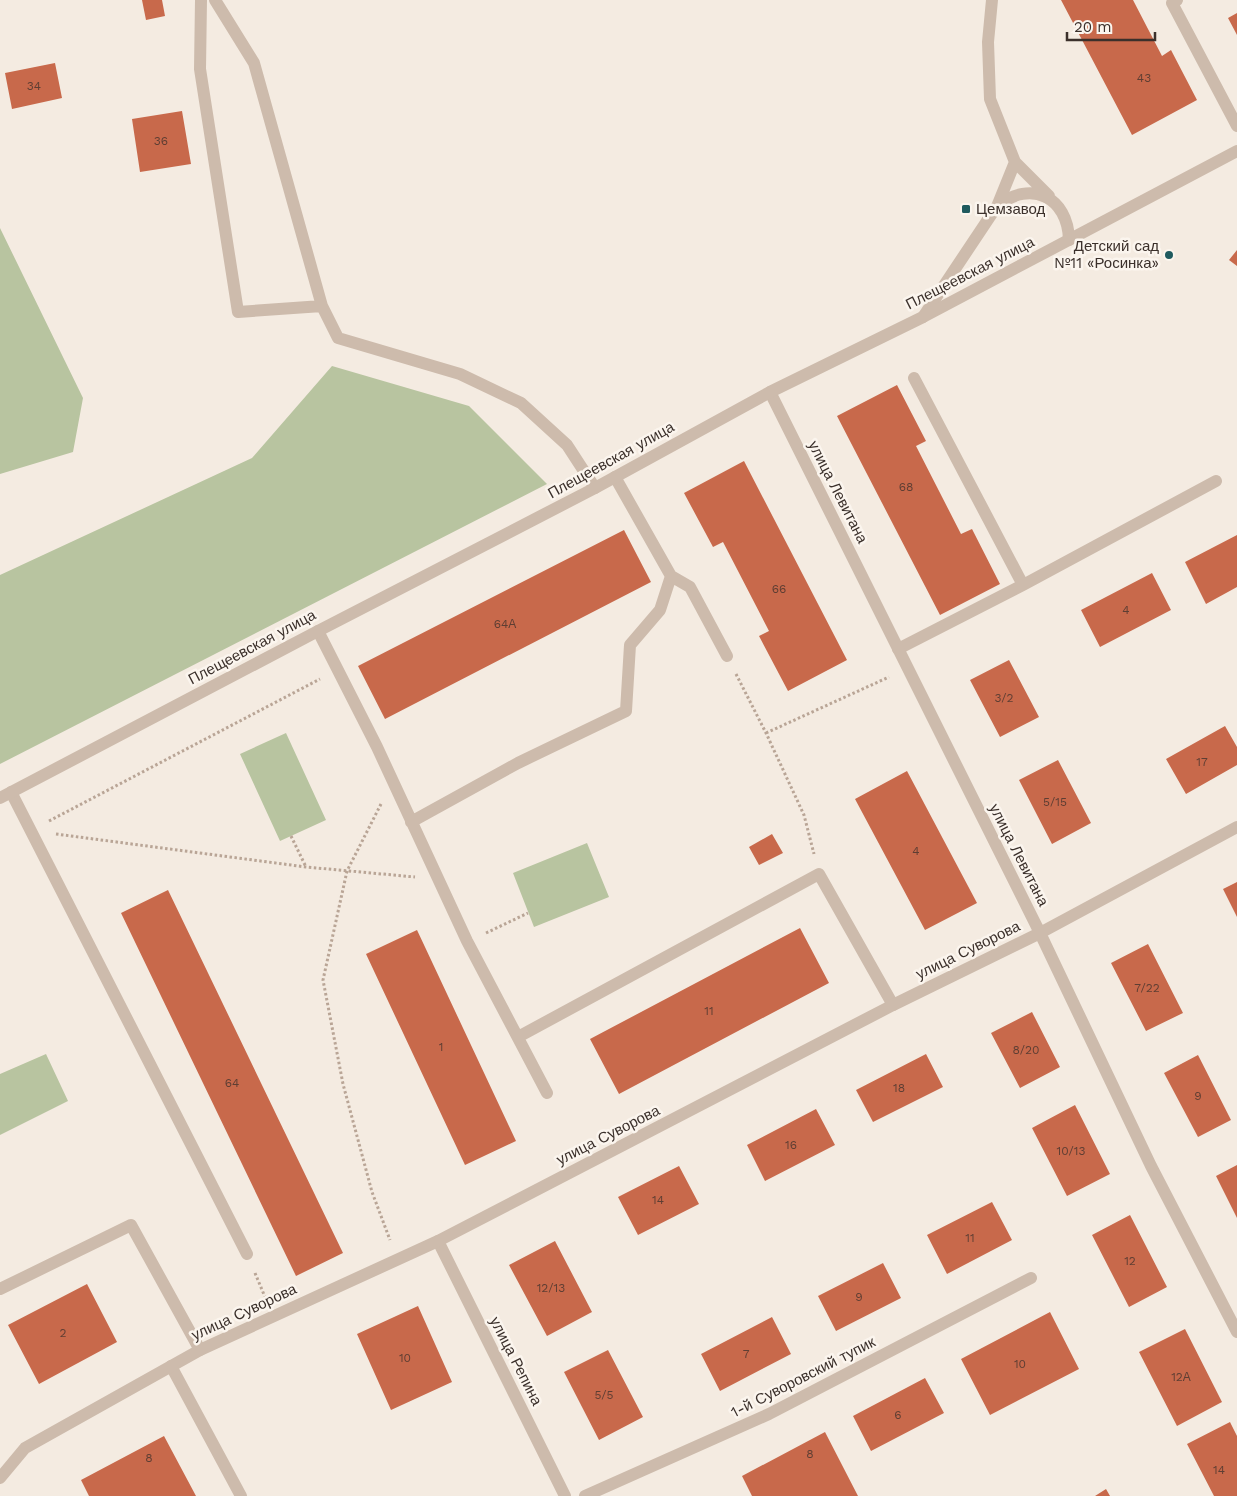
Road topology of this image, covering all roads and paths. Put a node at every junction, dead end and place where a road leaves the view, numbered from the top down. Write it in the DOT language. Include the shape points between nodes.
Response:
graph roads {
  1 [pos="201,0"];
  2 [pos="216,0"];
  3 [pos="992,0"];
  4 [pos="1173,1"];
  5 [pos="1237,126"];
  6 [pos="1237,151"];
  7 [pos="1015,162"];
  8 [pos="1056,204"];
  9 [pos="997,206"];
  10 [pos="1069,240"];
  11 [pos="322,306"];
  12 [pos="922,317"];
  13 [pos="914,378"];
  14 [pos="770,392"];
  15 [pos="616,477"];
  16 [pos="1216,481"];
  17 [pos="595,488"];
  18 [pos="671,576"];
  19 [pos="1023,585"];
  20 [pos="318,631"];
  21 [pos="898,649"];
  22 [pos="727,656"];
  23 [pos="908,668"];
  24 [pos="329,674"];
  25 [pos="766,733"];
  26 [pos="6,795"];
  27 [pos="382,802"];
  28 [pos="411,822"];
  29 [pos="1237,827"];
  30 [pos="31,830"];
  31 [pos="291,836"];
  32 [pos="306,867"];
  33 [pos="347,871"];
  34 [pos="819,874"];
  35 [pos="435,875"];
  36 [pos="528,913"];
  37 [pos="1040,933"];
  38 [pos="467,942"];
  39 [pos="893,1005"];
  40 [pos="518,1037"];
  41 [pos="547,1093"];
  42 [pos="438,1241"];
  43 [pos="247,1254"];
  44 [pos="396,1260"];
  45 [pos="1031,1278"];
  46 [pos="0,1289"];
  47 [pos="272,1316"];
  48 [pos="1237,1332"];
  49 [pos="200,1350"];
  50 [pos="171,1366"];
  51 [pos="0,1478"];
  52 [pos="241,1496"];
  53 [pos="565,1496"];
  54 [pos="585,1496"];
  1 -- 11 [label="street" via="200,69 238,312"];
  2 -- 11 [label="street" via="254,63"];
  3 -- 7 [label="street" via="988,42 990,99"];
  4 -- 5 [label="street"];
  6 -- 10 [label="street, Плещеевская улица"];
  7 -- 8 [label="street"];
  7 -- 9 [label="street"];
  8 -- 9 [label="street" via="1046,196 1020,193"];
  8 -- 10 [label="street" via="1069,226"];
  9 -- 12 [label="street"];
  10 -- 12 [label="street, Плещеевская улица"];
  11 -- 17 [label="street" via="338,338 460,374 521,403 567,445"];
  12 -- 14 [label="street, Плещеевская улица"];
  13 -- 19 [label="street"];
  14 -- 15 [label="street, Плещеевская улица"];
  14 -- 21 [label="street, улица Левитана"];
  15 -- 17 [label="street, Плещеевская улица"];
  15 -- 18 [label="street"];
  16 -- 19 [label="street"];
  17 -- 20 [label="street, Плещеевская улица"];
  18 -- 22 [label="street" via="690,587"];
  18 -- 28 [label="street" via="660,610 630,645 626,710 518,763"];
  19 -- 21 [label="street"];
  20 -- 26 [label="street, Плещеевская улица"];
  20 -- 28 [label="street"];
  21 -- 23 [label="street, улица Левитана"];
  22 -- 25 [label="path"];
  23 -- 25 [label="path"];
  23 -- 37 [label="street, улица Левитана"];
  24 -- 30 [label="path"];
  25 -- 34 [label="path" via="804,815"];
  26 -- 30 [label="street"];
  27 -- 33 [label="path"];
  28 -- 35 [label="street"];
  29 -- 37 [label="street, улица Суворова"];
  30 -- 32 [label="path"];
  30 -- 43 [label="street"];
  31 -- 32 [label="path"];
  32 -- 33 [label="path"];
  33 -- 35 [label="path" via="425,878"];
  33 -- 44 [label="path" via="323,980 343,1084 372,1192"];
  34 -- 39 [label="street"];
  34 -- 40 [label="street"];
  35 -- 38 [label="street"];
  36 -- 38 [label="path"];
  37 -- 39 [label="street, улица Суворова"];
  37 -- 48 [label="street, улица Левитана" via="1151,1166"];
  38 -- 40 [label="street"];
  39 -- 42 [label="street, улица Суворова"];
  40 -- 41 [label="street"];
  42 -- 44 [label="street, улица Суворова"];
  42 -- 53 [label="street, улица Репина"];
  43 -- 47 [label="path"];
  44 -- 47 [label="street, улица Суворова"];
  45 -- 54 [label="street, 1-й Суворовский тупик" via="769,1414"];
  46 -- 49 [label="street" via="131,1226"];
  47 -- 49 [label="street, улица Суворова"];
  49 -- 50 [label="street, улица Суворова"];
  50 -- 51 [label="street, улица Суворова" via="25,1448"];
  50 -- 52 [label="street"];
}
